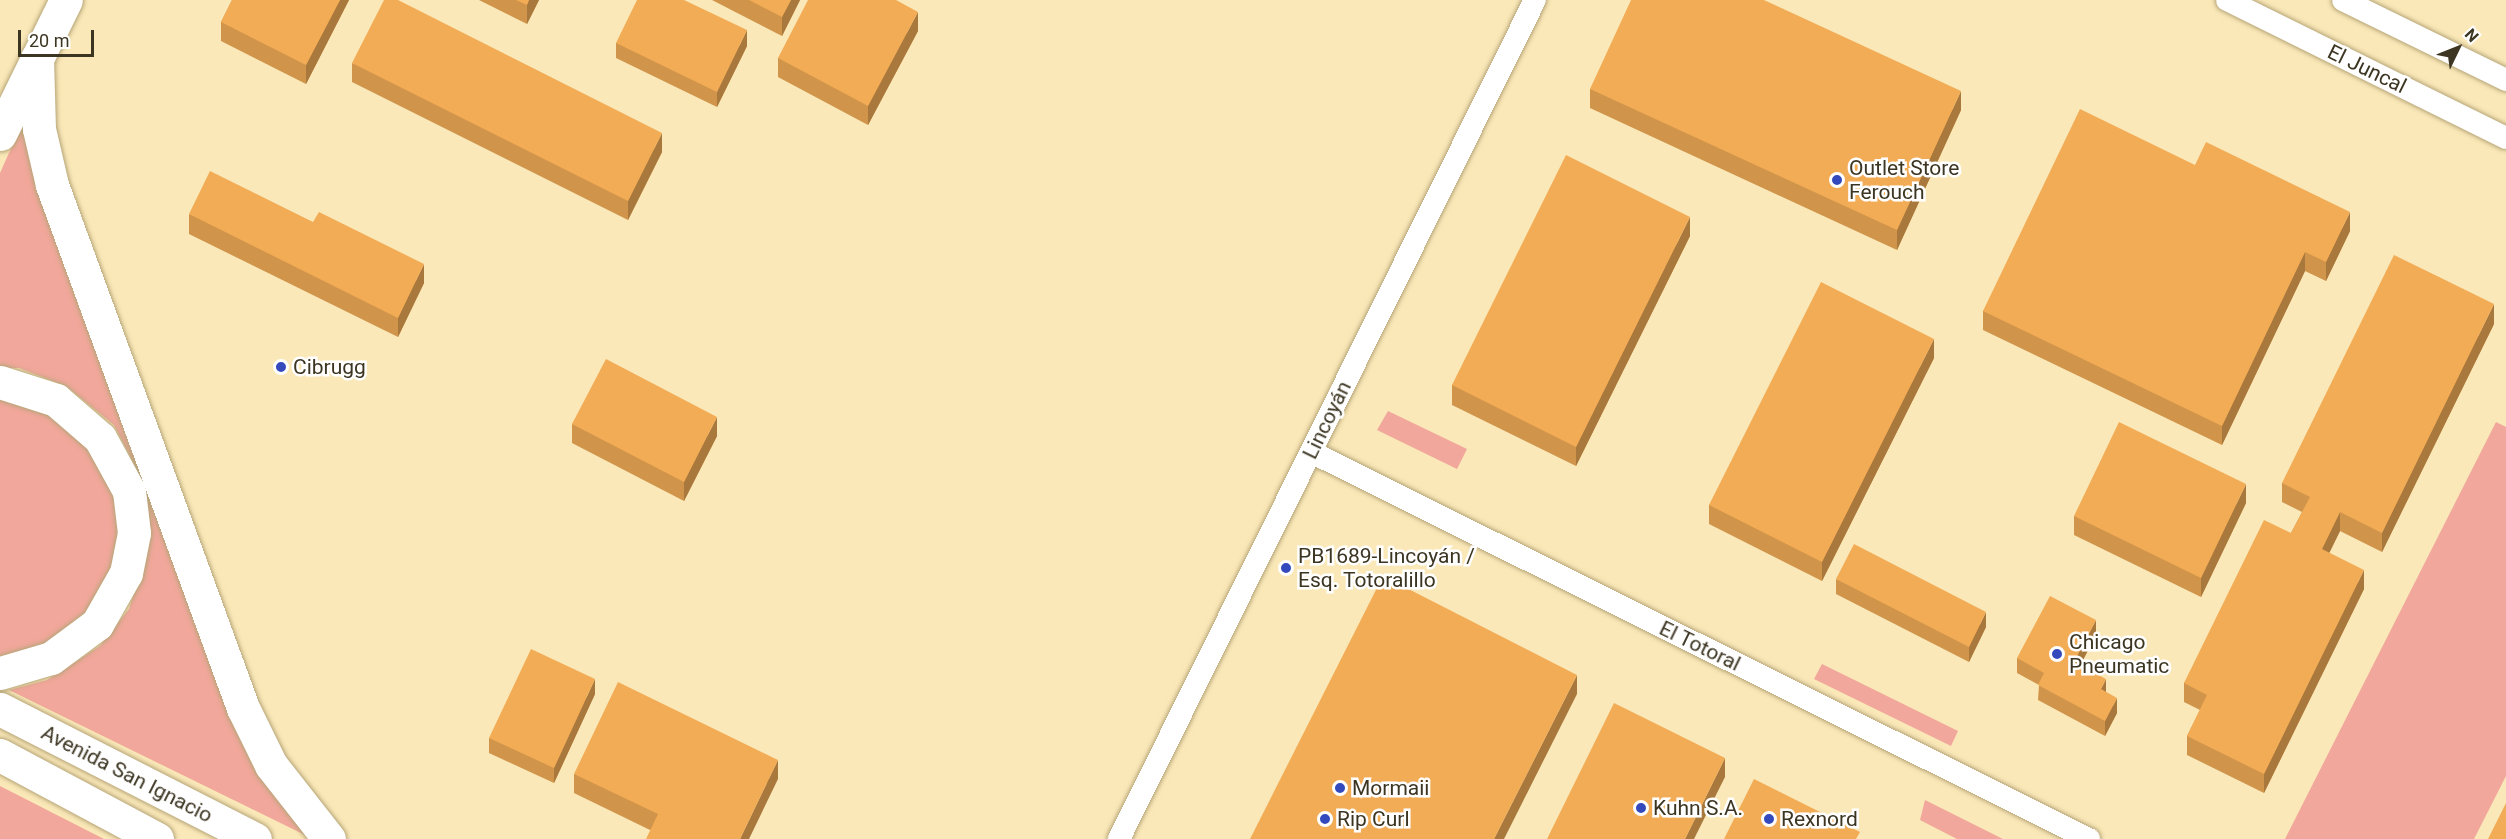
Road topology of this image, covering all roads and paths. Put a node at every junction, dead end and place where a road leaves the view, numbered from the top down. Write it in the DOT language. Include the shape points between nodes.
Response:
graph roads {
  1 [pos="66,0"];
  2 [pos="1535,0"];
  3 [pos="2227,0"];
  4 [pos="2343,0"];
  5 [pos="37,58"];
  6 [pos="2506,80"];
  7 [pos="0,134"];
  8 [pos="2506,138"];
  9 [pos="0,382"];
  10 [pos="1311,452"];
  11 [pos="0,673"];
  12 [pos="0,709"];
  13 [pos="0,755"];
  14 [pos="157,839"];
  15 [pos="255,839"];
  16 [pos="329,839"];
  17 [pos="1119,839"];
  18 [pos="2089,839"];
  1 -- 5 [label="main road"];
  2 -- 10 [label="street, Lincoyán"];
  3 -- 8 [label="street, El Juncal"];
  4 -- 6 [label="street"];
  5 -- 7 [label="main road"];
  5 -- 16 [label="main road" via="39,129 52,185 243,708 271,765"];
  9 -- 11 [label="main road" via="56,400 100,438 129,492 134,533 126,573 97,624 51,658"];
  10 -- 17 [label="street, Lincoyán"];
  10 -- 18 [label="street, El Totoral"];
  12 -- 15 [label="main road, Avenida San Ignacio"];
  13 -- 14 [label="main road, Avenida San Ignacio"];
}
